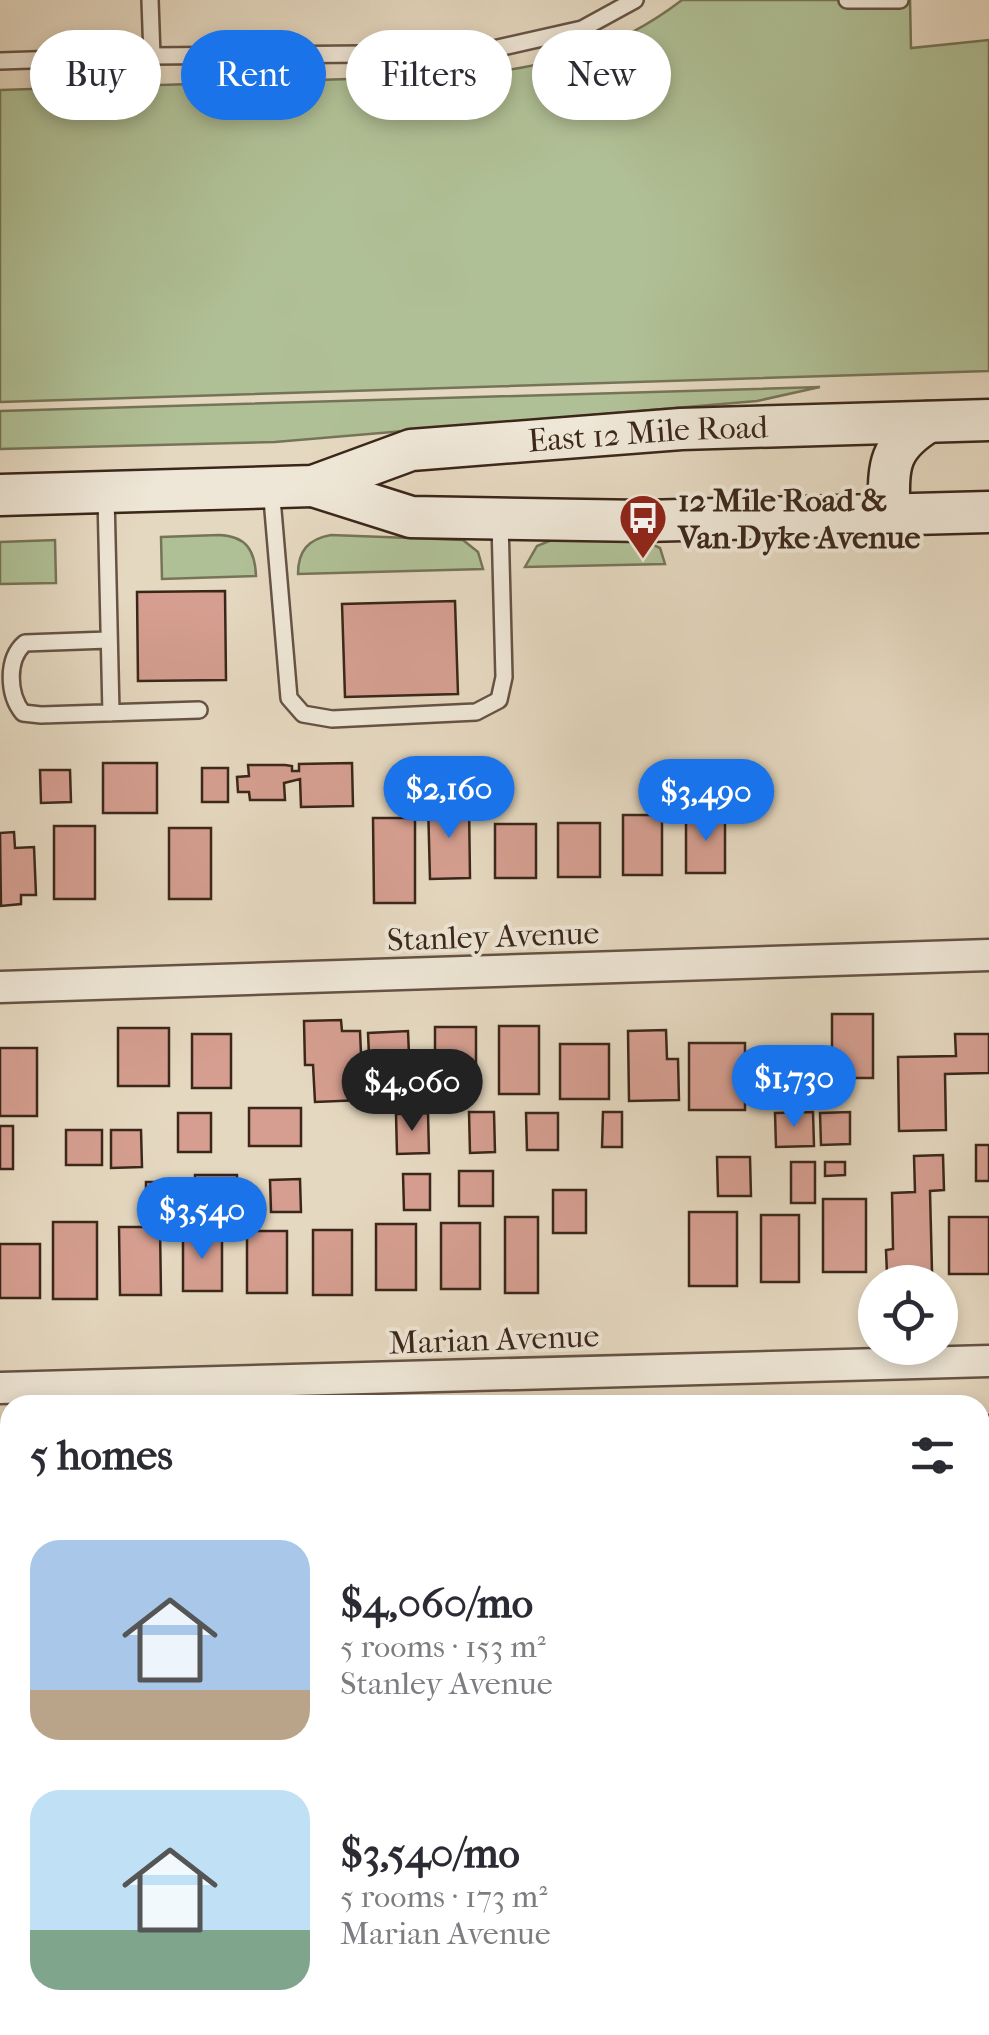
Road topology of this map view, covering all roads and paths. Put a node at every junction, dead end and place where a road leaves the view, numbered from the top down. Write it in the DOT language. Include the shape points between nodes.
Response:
graph roads {
  1 [pos="150,0"];
  2 [pos="635,0"];
  3 [pos="846,0"];
  4 [pos="900,0"];
  5 [pos="151,30"];
  6 [pos="161,56"];
  7 [pos="30,60"];
  8 [pos="0,61"];
  9 [pos="989,420"];
  10 [pos="928,422"];
  11 [pos="313,486"];
  12 [pos="271,487"];
  13 [pos="106,492"];
  14 [pos="0,495"];
  15 [pos="989,512"];
  16 [pos="890,515"];
  17 [pos="500,518"];
  18 [pos="108,640"];
  19 [pos="199,710"];
  20 [pos="112,713"];
  21 [pos="989,955"];
  22 [pos="0,987"];
  23 [pos="989,1360"];
  24 [pos="0,1388"];
  1 -- 5 [label="lane"];
  2 -- 6 [label="lane" via="582,28 476,53"];
  3 -- 4 [label="lane"];
  7 -- 8 [label="lane"];
  9 -- 10 [label="main road, East 12 Mile Road"];
  10 -- 11 [label="main road, East 12 Mile Road" via="681,429 411,450"];
  10 -- 16 [label="main road" via="908,434 888,467"];
  11 -- 12 [label="main road, East 12 Mile Road"];
  11 -- 17 [label="main road, East 12 Mile Road" via="411,517"];
  12 -- 13 [label="main road, East 12 Mile Road"];
  12 -- 17 [label="lane" via="289,698 303,714 332,719 476,712 500,700"];
  13 -- 14 [label="main road, East 12 Mile Road"];
  13 -- 18 [label="lane"];
  15 -- 16 [label="main road, East 12 Mile Road"];
  16 -- 17 [label="main road, East 12 Mile Road"];
  18 -- 20 [label="lane"];
  18 -- 20 [label="lane" via="25,644 12,666 14,702 23,713"];
  19 -- 20 [label="lane"];
  21 -- 22 [label="street, Stanley Avenue"];
  23 -- 24 [label="street, Marian Avenue"];
}
